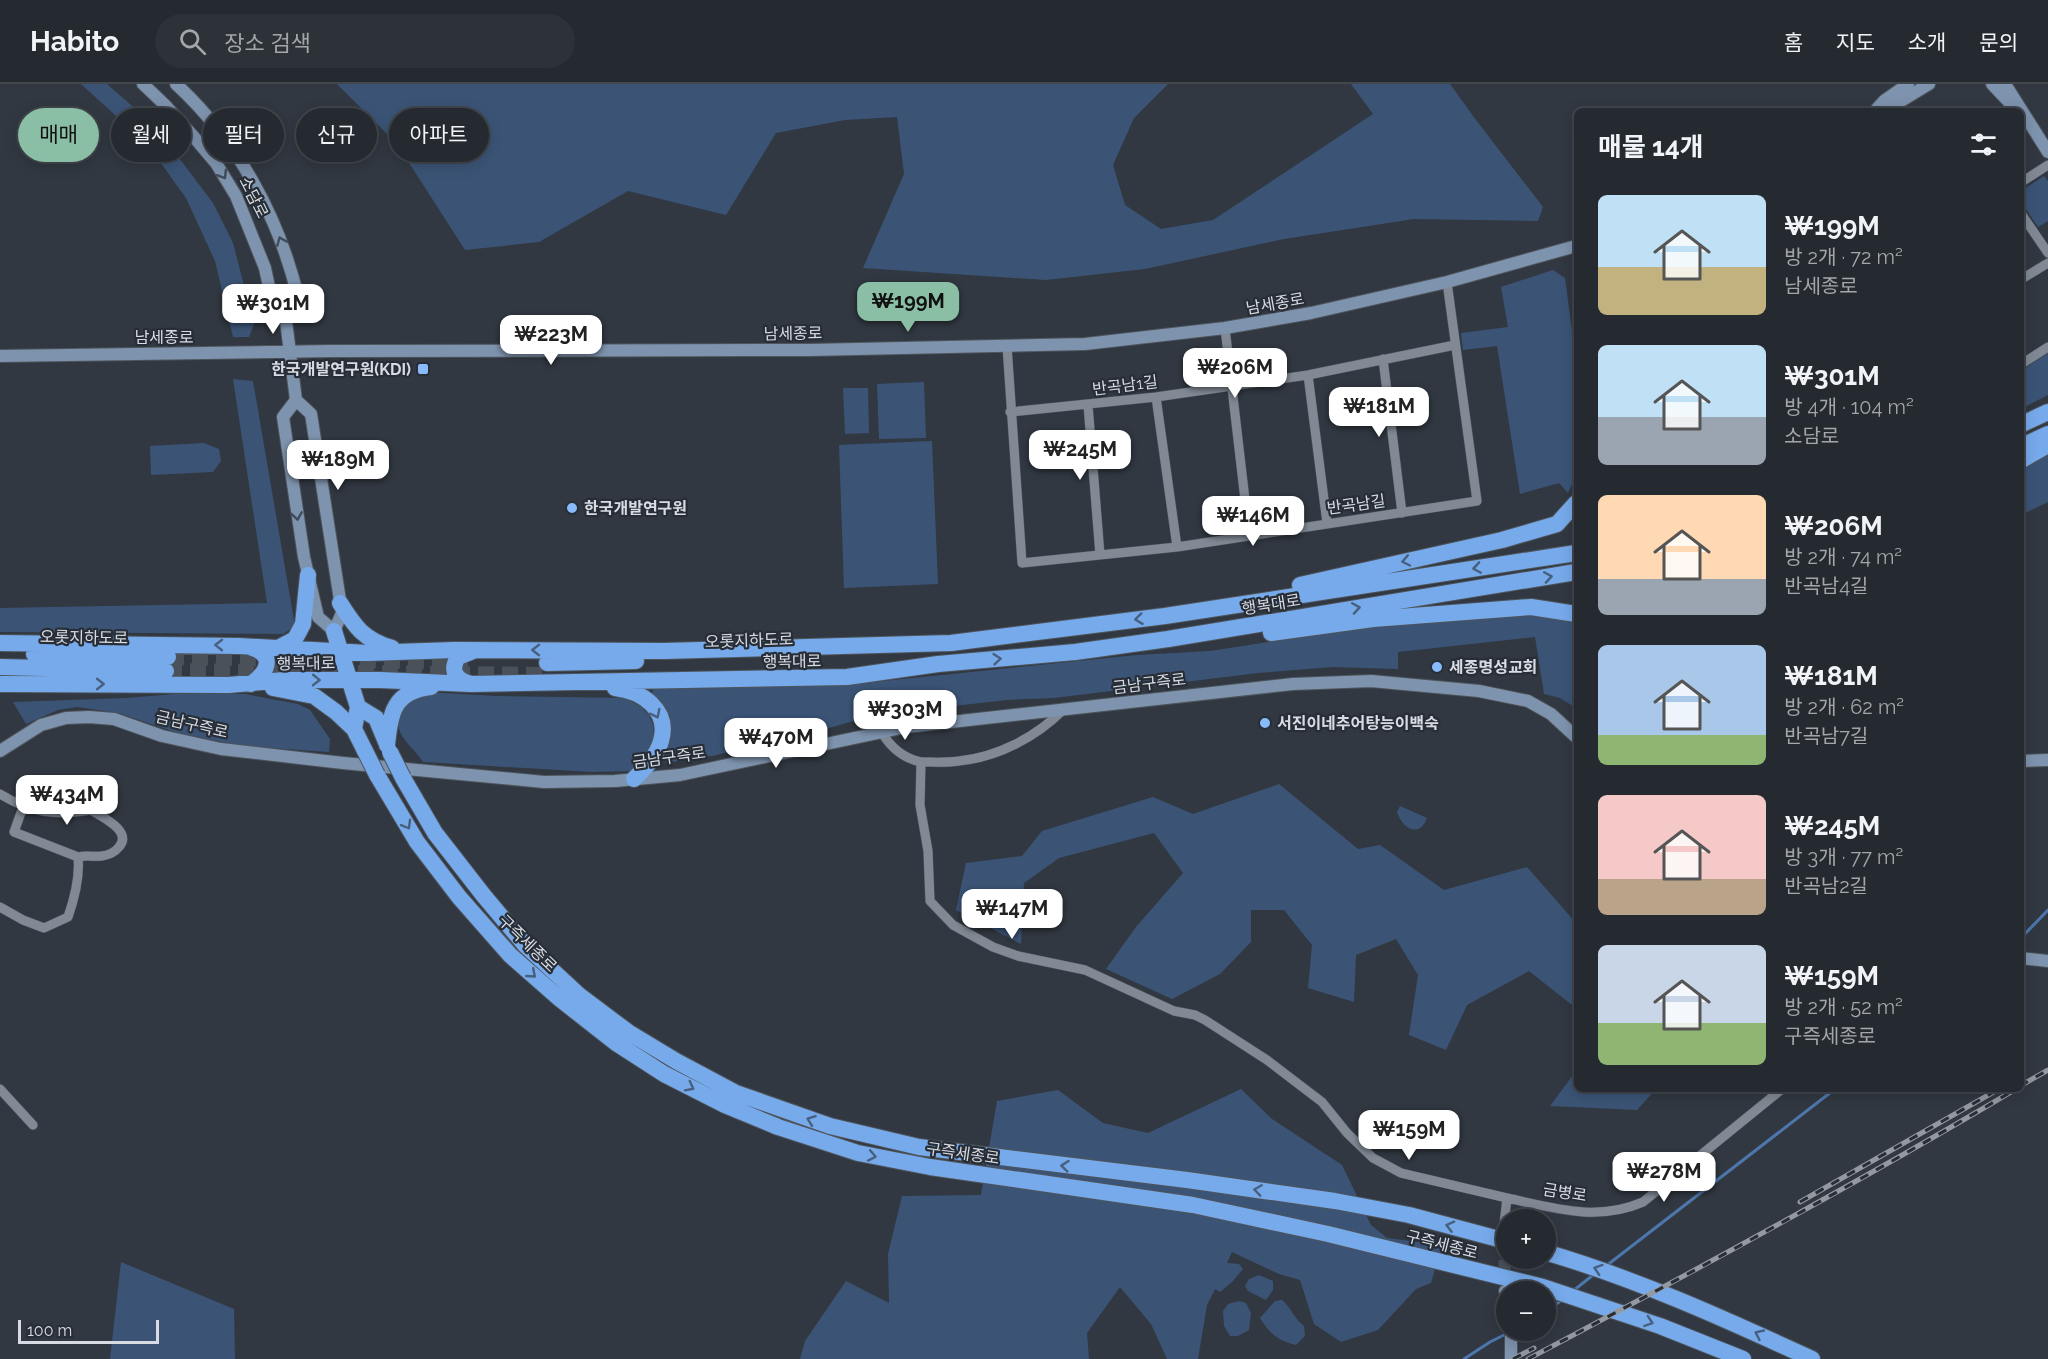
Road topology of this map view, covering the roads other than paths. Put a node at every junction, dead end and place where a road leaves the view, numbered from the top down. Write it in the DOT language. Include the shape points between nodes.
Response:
graph roads {
  1 [pos="143,84"];
  2 [pos="176,84"];
  3 [pos="1908,84"];
  4 [pos="1929,84"];
  5 [pos="1992,84"];
  6 [pos="2005,84"];
  7 [pos="1877,108"];
  8 [pos="1885,108"];
  9 [pos="2013,108"];
  10 [pos="2020,108"];
  11 [pos="2024,114"];
  12 [pos="2024,121"];
  13 [pos="2035,132"];
  14 [pos="2048,152"];
  15 [pos="2048,165"];
  16 [pos="2024,180"];
  17 [pos="2024,218"];
  18 [pos="1574,247"];
  19 [pos="2048,253"];
  20 [pos="2048,263"];
  21 [pos="2024,278"];
  22 [pos="1447,282"];
  23 [pos="285,313"];
  24 [pos="1225,328"];
  25 [pos="1455,345"];
  26 [pos="1007,346"];
  27 [pos="2048,347"];
  28 [pos="291,352"];
  29 [pos="0,356"];
  30 [pos="1383,359"];
  31 [pos="2024,362"];
  32 [pos="1308,375"];
  33 [pos="1231,386"];
  34 [pos="1156,397"];
  35 [pos="296,400"];
  36 [pos="1088,405"];
  37 [pos="1010,412"];
  38 [pos="2048,412"];
  39 [pos="2024,423"];
  40 [pos="2048,434"];
  41 [pos="2024,445"];
  42 [pos="2048,445"];
  43 [pos="2024,459"];
  44 [pos="1574,505"];
  45 [pos="1402,513"];
  46 [pos="1327,523"];
  47 [pos="1249,534"];
  48 [pos="1177,547"];
  49 [pos="1574,554"];
  50 [pos="1100,555"];
  51 [pos="1574,572"];
  52 [pos="308,575"];
  53 [pos="340,603"];
  54 [pos="1574,614"];
  55 [pos="1165,616"];
  56 [pos="334,631"];
  57 [pos="1168,639"];
  58 [pos="0,643"];
  59 [pos="951,643"];
  60 [pos="246,646"];
  61 [pos="277,648"];
  62 [pos="340,650"];
  63 [pos="474,651"];
  64 [pos="404,652"];
  65 [pos="0,654"];
  66 [pos="938,664"];
  67 [pos="0,667"];
  68 [pos="349,681"];
  69 [pos="567,683"];
  70 [pos="0,684"];
  71 [pos="65,684"];
  72 [pos="251,684"];
  73 [pos="471,684"];
  74 [pos="0,695"];
  75 [pos="358,707"];
  76 [pos="1063,710"];
  77 [pos="1560,721"];
  78 [pos="1574,722"];
  79 [pos="1574,726"];
  80 [pos="354,729"];
  81 [pos="881,731"];
  82 [pos="1574,736"];
  83 [pos="389,749"];
  84 [pos="0,752"];
  85 [pos="2048,760"];
  86 [pos="2024,761"];
  87 [pos="921,762"];
  88 [pos="634,779"];
  89 [pos="0,794"];
  90 [pos="23,807"];
  91 [pos="78,856"];
  92 [pos="0,907"];
  93 [pos="2024,958"];
  94 [pos="2048,961"];
  95 [pos="0,1089"];
  96 [pos="1778,1092"];
  97 [pos="33,1125"];
  98 [pos="1507,1198"];
  99 [pos="1506,1209"];
  100 [pos="1496,1238"];
  101 [pos="1556,1255"];
  102 [pos="1743,1359"];
  103 [pos="1812,1359"];
  1 -- 23 [label="street, 소담로, one-way" via="216,163 252,232 271,296"];
  23 -- 2 [label="street, 소담로, one-way" via="298,297 290,263 273,222 222,134"];
  3 -- 7 [label="street"];
  4 -- 8 [label="street"];
  5 -- 9 [label="street"];
  6 -- 10 [label="street"];
  11 -- 13 [label="street"];
  12 -- 13 [label="street"];
  13 -- 14 [label="street"];
  15 -- 16 [label="street"];
  17 -- 19 [label="street"];
  18 -- 22 [label="street, 남세종로"];
  20 -- 21 [label="street"];
  22 -- 24 [label="street, 남세종로" via="1311,314"];
  22 -- 25 [label="street, 반곡남길"];
  23 -- 28 [label="street, 소담로"];
  24 -- 26 [label="street, 남세종로" via="1084,344"];
  24 -- 33 [label="street"];
  25 -- 30 [label="street, 반곡남1길"];
  25 -- 45 [label="street, 반곡남길" via="1477,501"];
  26 -- 28 [label="street, 남세종로"];
  26 -- 37 [label="street, 반곡남길"];
  27 -- 31 [label="street"];
  28 -- 29 [label="street, 남세종로"];
  28 -- 35 [label="street, 소담로"];
  30 -- 32 [label="street, 반곡남1길"];
  30 -- 45 [label="street"];
  32 -- 33 [label="street, 반곡남1길"];
  32 -- 46 [label="street"];
  33 -- 34 [label="street, 반곡남1길"];
  33 -- 47 [label="street"];
  34 -- 36 [label="street, 반곡남1길"];
  34 -- 48 [label="street"];
  35 -- 52 [label="street, 소담로, one-way" via="283,417"];
  35 -- 53 [label="street, 소담로" via="311,414"];
  36 -- 37 [label="street, 반곡남1길"];
  36 -- 50 [label="street"];
  37 -- 50 [label="street, 반곡남길" via="1022,563"];
  38 -- 39 [label="highway"];
  40 -- 41 [label="highway"];
  42 -- 43 [label="highway"];
  44 -- 55 [label="highway, one-way" via="1557,524 1502,540"];
  45 -- 46 [label="street, 반곡남길"];
  46 -- 47 [label="street, 반곡남길"];
  47 -- 48 [label="street, 반곡남길"];
  48 -- 50 [label="street, 반곡남길"];
  49 -- 55 [label="highway, 행복대로, one-way"];
  57 -- 51 [label="highway, 행복대로, one-way"];
  52 -- 56 [label="street, 소담로" via="318,617"];
  52 -- 61 [label="highway" via="303,624 295,639"];
  53 -- 56 [label="street, 소담로" via="342,613"];
  53 -- 64 [label="highway" via="356,628 376,644"];
  54 -- 57 [label="highway" via="1532,608 1373,619 1229,639"];
  55 -- 59 [label="highway, 행복대로, one-way"];
  56 -- 62 [label="highway, 소담로"];
  66 -- 57 [label="highway, 행복대로, one-way"];
  60 -- 58 [label="highway, 행복대로, one-way"];
  59 -- 63 [label="highway, 행복대로, one-way" via="664,651"];
  59 -- 66 [label="highway, 오롯지하도로" via="810,656 547,669 673,674"];
  60 -- 61 [label="highway, 행복대로"];
  60 -- 72 [label="highway" via="262,652 267,663"];
  61 -- 62 [label="highway, 행복대로"];
  62 -- 64 [label="highway, 행복대로"];
  62 -- 68 [label="highway, 소담로"];
  63 -- 64 [label="highway, 행복대로"];
  63 -- 73 [label="highway" via="458,657 453,669 460,681"];
  65 -- 67 [label="highway, 오롯지하도로" via="167,664"];
  66 -- 69 [label="highway, 행복대로" via="847,677"];
  72 -- 68 [label="highway, 행복대로, one-way"];
  68 -- 73 [label="highway, 행복대로"];
  68 -- 75 [label="highway, 구즉세종로"];
  69 -- 73 [label="highway, 행복대로"];
  69 -- 88 [label="highway, one-way" via="632,690 654,706 662,725 661,741 651,761"];
  70 -- 71 [label="highway, 행복대로"];
  71 -- 72 [label="highway, 행복대로, one-way"];
  71 -- 74 [label="highway" via="30,693"];
  72 -- 80 [label="highway" via="314,696"];
  73 -- 83 [label="highway" via="421,688 405,695 392,711"];
  75 -- 80 [label="highway, 구즉세종로"];
  75 -- 83 [label="highway, 구즉세종로" via="376,718"];
  76 -- 77 [label="street, 금남구즉로" via="1283,685 1371,681 1506,696 1541,707"];
  76 -- 81 [label="street, 금남구즉로"];
  76 -- 87 [label="street" via="1048,725 1008,748 958,762"];
  77 -- 78 [label="street"];
  77 -- 79 [label="street, 금남구즉로"];
  77 -- 82 [label="street, 금남구즉로"];
  80 -- 102 [label="highway, 구즉세종로, one-way, bridge" via="417,842 510,955 616,1043 664,1074 725,1105 858,1153 1193,1205 1543,1287"];
  81 -- 87 [label="street" via="889,746"];
  81 -- 88 [label="street, 금남구즉로" via="680,775"];
  100 -- 83 [label="highway, 구즉세종로, one-way, bridge" via="1409,1215 1335,1201 919,1147 830,1126 736,1093 628,1032 580,996 526,946 435,833"];
  84 -- 88 [label="street, 금남구즉로" via="40,725 89,717 114,719 162,736 221,749 343,763 544,782"];
  85 -- 86 [label="street"];
  87 -- 98 [label="street, 금병로" via="930,902 953,925 993,947 1085,970 1174,1011 1195,1015 1267,1060 1322,1102 1373,1158 1401,1173"];
  89 -- 90 [label="street"];
  90 -- 91 [label="street" via="14,832"];
  90 -- 91 [label="street" via="56,813 91,810 120,831 122,844 114,852"];
  91 -- 92 [label="street" via="80,872 68,917 44,928"];
  93 -- 94 [label="street"];
  95 -- 97 [label="street"];
  96 -- 98 [label="street, 금병로" via="1643,1202 1625,1210 1597,1213"];
  98 -- 99 [label="street"];
  103 -- 101 [label="highway, one-way" via="1624,1277"];
}
